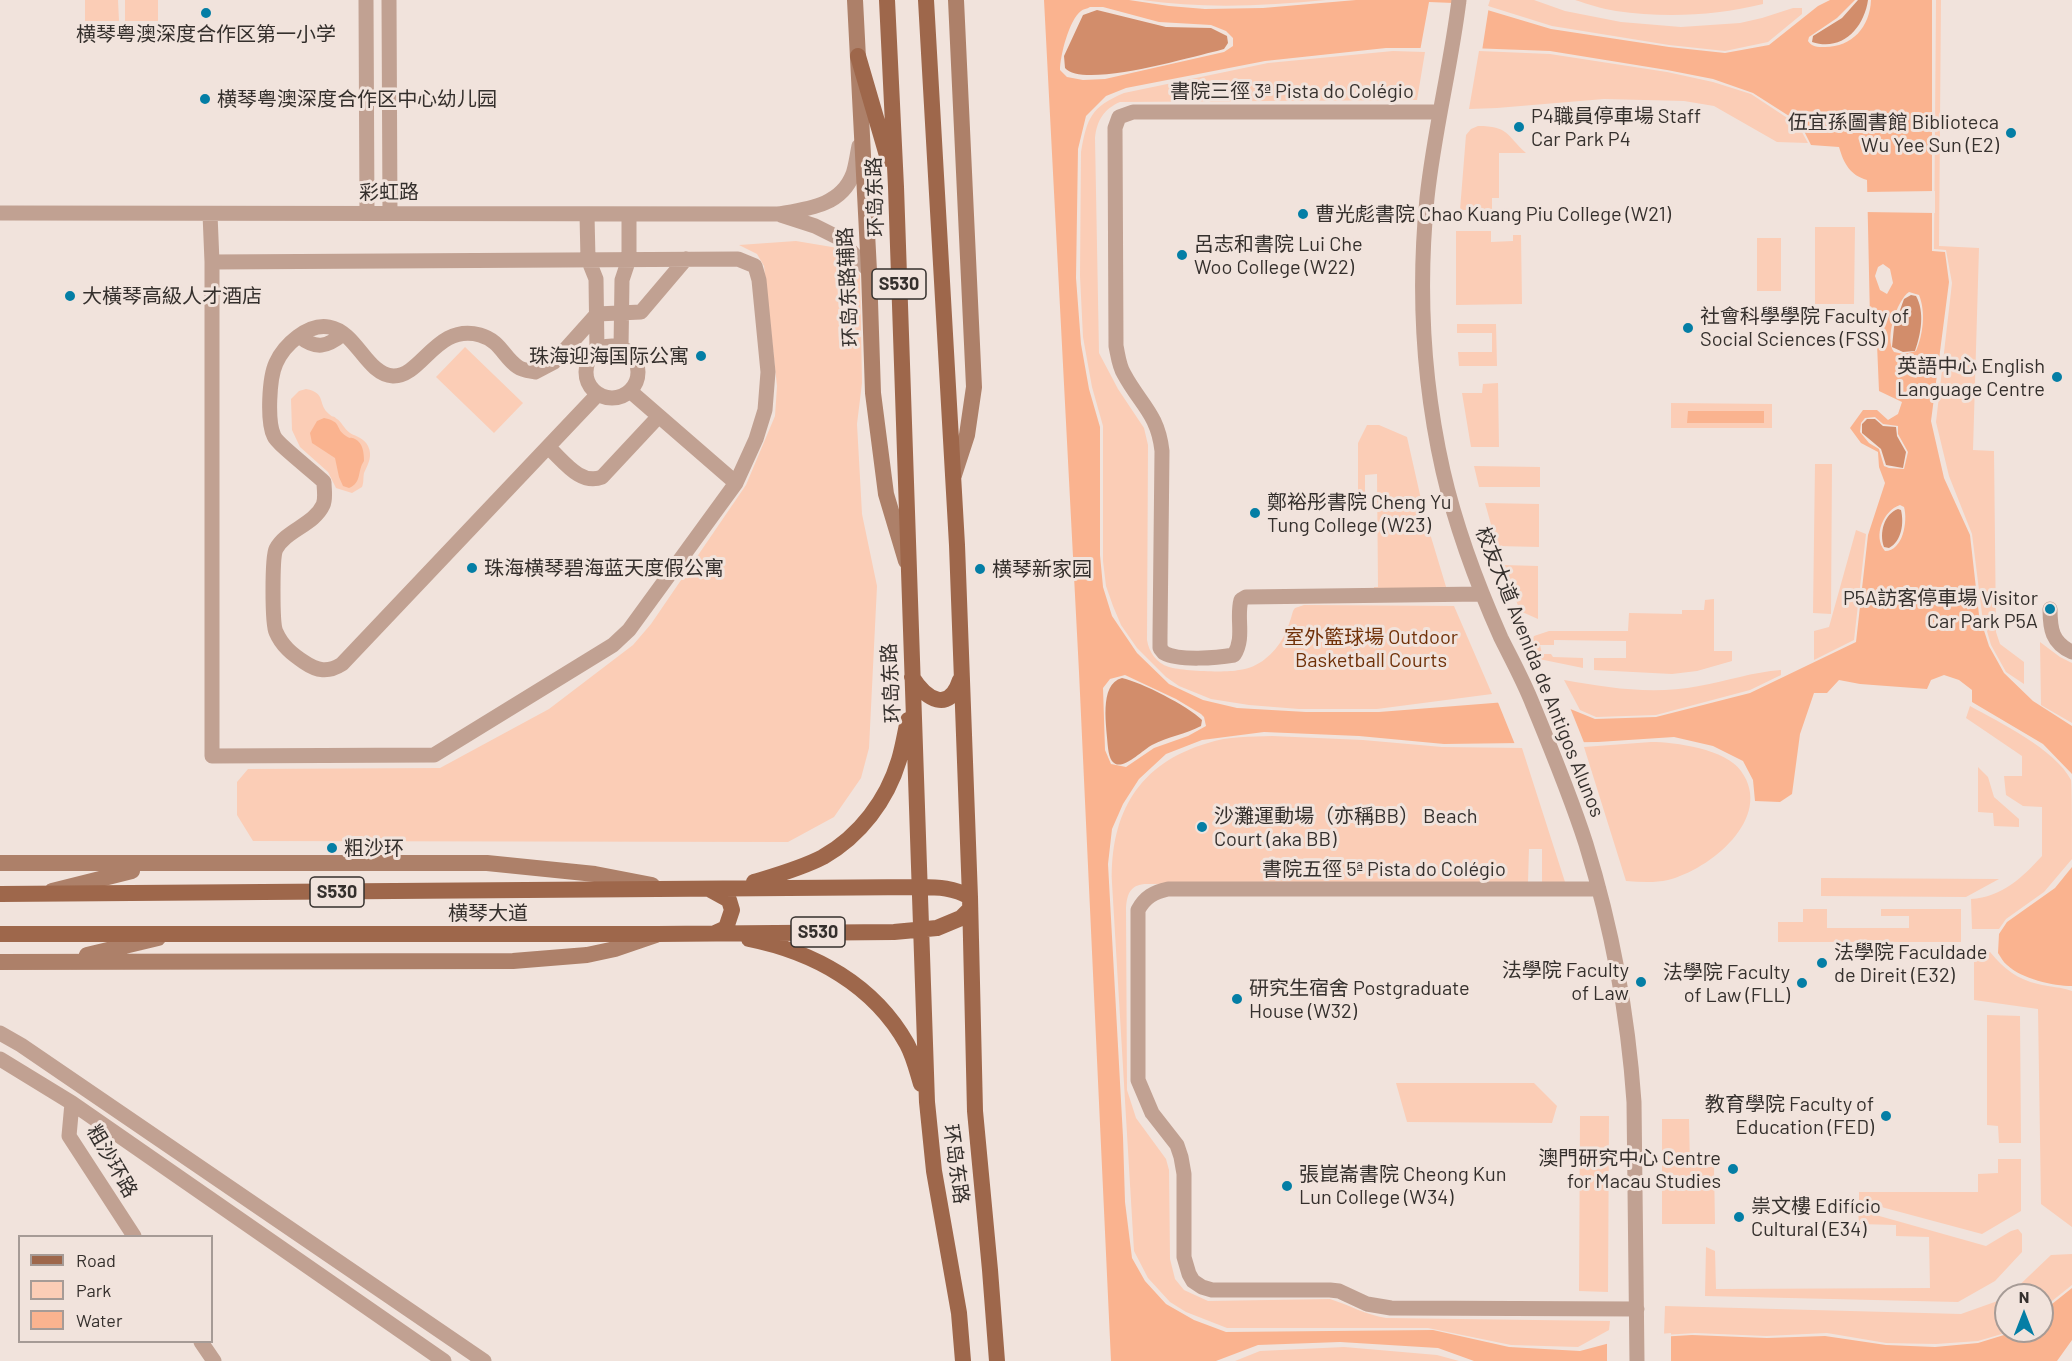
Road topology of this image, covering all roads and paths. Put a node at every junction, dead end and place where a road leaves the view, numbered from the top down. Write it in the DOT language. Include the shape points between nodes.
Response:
graph roads {
  1 [pos="366,0"];
  2 [pos="389,0"];
  3 [pos="855,0"];
  4 [pos="887,0"];
  5 [pos="926,0"];
  6 [pos="956,0"];
  7 [pos="1459,2"];
  8 [pos="858,56"];
  9 [pos="1440,112"];
  10 [pos="861,137"];
  11 [pos="896,187"];
  12 [pos="0,213"];
  13 [pos="367,213"];
  14 [pos="390,213"];
  15 [pos="210,214"];
  16 [pos="587,214"];
  17 [pos="628,214"];
  18 [pos="778,214"];
  19 [pos="588,259"];
  20 [pos="629,259"];
  21 [pos="686,259"];
  22 [pos="212,262"];
  23 [pos="869,271"];
  24 [pos="597,314"];
  25 [pos="621,314"];
  26 [pos="621,348"];
  27 [pos="597,351"];
  28 [pos="630,391"];
  29 [pos="598,394"];
  30 [pos="659,416"];
  31 [pos="548,447"];
  32 [pos="953,476"];
  33 [pos="736,483"];
  34 [pos="908,568"];
  35 [pos="1482,594"];
  36 [pos="2050,609"];
  37 [pos="2072,652"];
  38 [pos="911,676"];
  39 [pos="962,676"];
  40 [pos="913,695"];
  41 [pos="0,863"];
  42 [pos="159,864"];
  43 [pos="920,886"];
  44 [pos="709,888"];
  45 [pos="736,888"];
  46 [pos="673,889"];
  47 [pos="1599,889"];
  48 [pos="0,894"];
  49 [pos="41,894"];
  50 [pos="970,903"];
  51 [pos="921,930"];
  52 [pos="715,933"];
  53 [pos="0,934"];
  54 [pos="657,934"];
  55 [pos="169,935"];
  56 [pos="0,962"];
  57 [pos="53,962"];
  58 [pos="0,1033"];
  59 [pos="0,1059"];
  60 [pos="927,1102"];
  61 [pos="72,1103"];
  62 [pos="133,1235"];
  63 [pos="1637,1316"];
  64 [pos="202,1343"];
  65 [pos="213,1361"];
  66 [pos="444,1361"];
  67 [pos="484,1361"];
  68 [pos="963,1361"];
  69 [pos="997,1361"];
  70 [pos="1637,1361"];
  1 -- 13 [label="street"];
  2 -- 14 [label="street"];
  3 -- 8 [label="main road, 环岛东路辅路"];
  4 -- 11 [label="main road, 环岛东路 / S530"];
  5 -- 32 [label="main road, 环岛东路 / S530"];
  6 -- 32 [label="main road" via="974,387 968,435"];
  7 -- 9 [label="street, 校友大道 Avenida de Antigos Alunos"];
  8 -- 10 [label="main road, 环岛东路辅路"];
  8 -- 11 [label="main road"];
  9 -- 35 [label="street, 校友大道 Avenida de Antigos Alunos" via="1423,254 1428,374 1436,436 1451,502"];
  9 -- 35 [label="street, 書院三徑 3ª Pista do Colégio" via="1144,112 1119,117 1115,128 1115,331 1122,373 1150,411 1160,435 1160,648 1164,653 1234,655 1239,644 1239,606 1246,597"];
  10 -- 18 [label="street" via="853,175 838,195 818,207"];
  10 -- 23 [label="main road, 环岛东路辅路"];
  11 -- 34 [label="main road, 环岛东路 / S530"];
  12 -- 15 [label="street, 彩虹路"];
  13 -- 14 [label="street, 彩虹路"];
  13 -- 15 [label="street, 彩虹路"];
  14 -- 16 [label="street, 彩虹路"];
  15 -- 22 [label="street"];
  16 -- 17 [label="street, 彩虹路"];
  16 -- 19 [label="street"];
  17 -- 18 [label="street, 彩虹路"];
  17 -- 20 [label="street"];
  18 -- 23 [label="street" via="839,238"];
  19 -- 20 [label="street"];
  19 -- 22 [label="street"];
  19 -- 24 [label="street" via="597,279"];
  20 -- 21 [label="street"];
  20 -- 25 [label="street" via="622,280"];
  21 -- 25 [label="street" via="641,312"];
  21 -- 33 [label="street" via="738,259 758,271 768,372 765,410"];
  22 -- 33 [label="street" via="212,756 434,755 613,645 629,630"];
  23 -- 34 [label="main road, 环岛东路辅路" via="873,393 886,494"];
  24 -- 25 [label="street"];
  24 -- 27 [label="street"];
  24 -- 31 [label="street" via="554,362 536,372 518,367 494,341 478,334 442,340 407,372 395,376 381,373 343,334 330,327 311,328 299,336 276,362 270,419 274,437 324,482 325,495 314,516 275,551 275,631 289,652 314,668 331,671 342,664"];
  25 -- 26 [label="street"];
  26 -- 27 [label="street"];
  26 -- 28 [label="street" via="637,367"];
  27 -- 29 [label="street" via="587,364 586,373 591,389"];
  28 -- 29 [label="street" via="615,398"];
  28 -- 30 [label="street"];
  29 -- 31 [label="street"];
  30 -- 31 [label="street" via="602,477 594,480 583,479"];
  30 -- 33 [label="street"];
  32 -- 39 [label="main road, 环岛东路 / S530"];
  34 -- 38 [label="main road, 环岛东路 / S530"];
  35 -- 47 [label="street, 校友大道 Avenida de Antigos Alunos" via="1551,747"];
  36 -- 37 [label="street" via="2054,638"];
  38 -- 39 [label="main road" via="927,696 944,700 957,691"];
  38 -- 40 [label="main road, 环岛东路 / S530"];
  39 -- 50 [label="main road, 环岛东路 / S530"];
  40 -- 43 [label="main road, 环岛东路 / S530"];
  40 -- 45 [label="main road" via="899,761 876,810 861,828 824,856"];
  41 -- 42 [label="main road"];
  42 -- 46 [label="main road" via="487,863 595,874"];
  42 -- 49 [label="main road"];
  43 -- 45 [label="main road, 横琴大道 / S530"];
  43 -- 50 [label="main road, 横琴大道 / S530" via="958,891"];
  43 -- 51 [label="main road, 环岛东路 / S530"];
  44 -- 45 [label="main road, 横琴大道 / S530"];
  44 -- 46 [label="main road, 横琴大道 / S530"];
  44 -- 52 [label="main road" via="729,900 732,910 726,928"];
  46 -- 49 [label="main road, 横琴大道 / S530"];
  47 -- 63 [label="street, 校友大道 Avenida de Antigos Alunos" via="1615,958 1632,1073"];
  47 -- 63 [label="street, 書院五徑 5ª Pista do Colégio" via="1168,888 1149,896 1138,910 1137,1072 1152,1113 1177,1145 1181,1157 1184,1257 1193,1281 1202,1287 1330,1290 1391,1308"];
  48 -- 49 [label="main road, 横琴大道 / S530"];
  50 -- 51 [label="main road, 横琴大道 / S530" via="961,918"];
  50 -- 69 [label="main road, 环岛东路" via="975,1111"];
  51 -- 52 [label="main road, 横琴大道 / S530"];
  51 -- 60 [label="main road, 环岛东路"];
  52 -- 54 [label="main road, 横琴大道 / S530"];
  52 -- 60 [label="main road" via="770,943 806,955 857,985 907,1044"];
  53 -- 55 [label="main road, 横琴大道 / S530"];
  54 -- 55 [label="main road, 横琴大道 / S530"];
  54 -- 57 [label="main road" via="586,955 513,961"];
  55 -- 57 [label="main road"];
  56 -- 57 [label="main road"];
  58 -- 67 [label="street"];
  59 -- 61 [label="street"];
  60 -- 68 [label="main road, 环岛东路" via="936,1189 959,1313"];
  61 -- 62 [label="street, 粗沙环路" via="69,1136"];
  61 -- 66 [label="street"];
  63 -- 70 [label="street, 校友大道 Avenida de Antigos Alunos"];
  64 -- 65 [label="street"];
}
